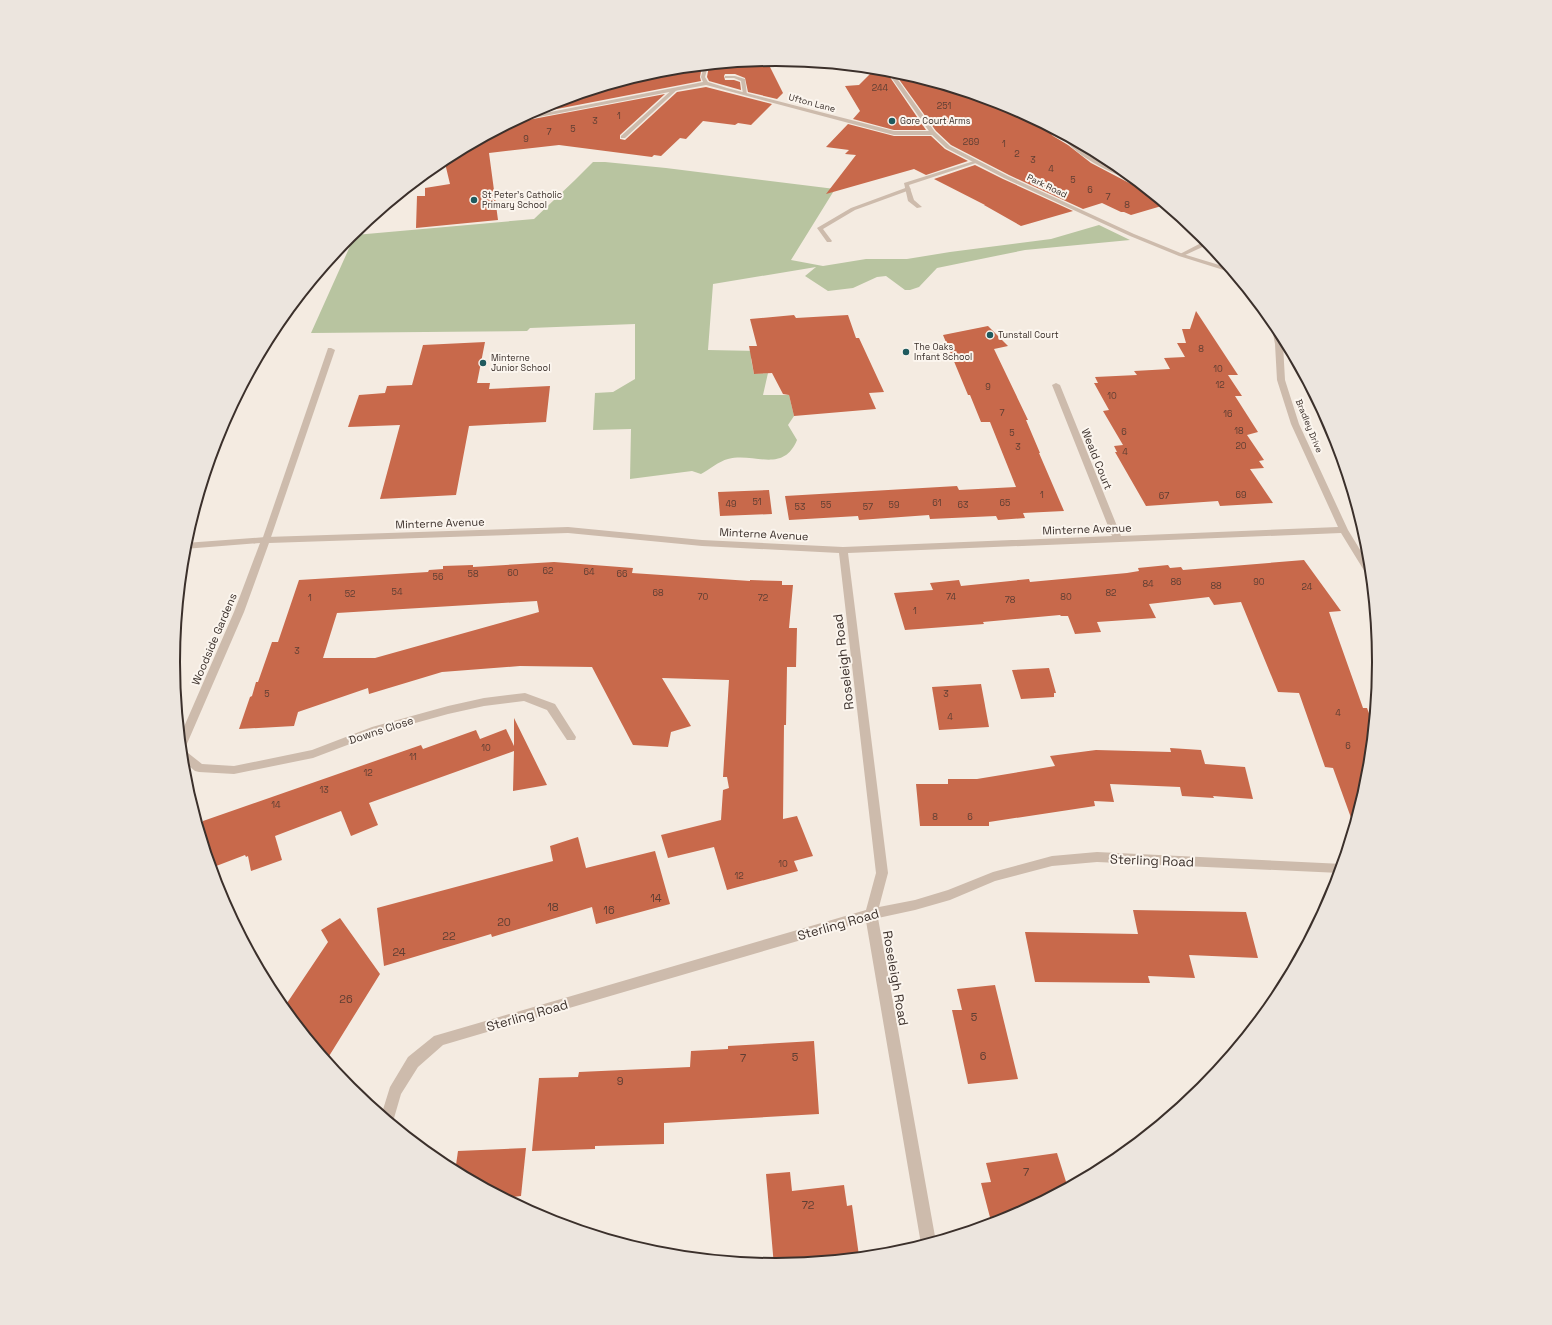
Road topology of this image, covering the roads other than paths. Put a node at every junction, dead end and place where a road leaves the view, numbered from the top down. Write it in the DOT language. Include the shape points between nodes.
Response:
graph roads {
  1 [pos="705,70"];
  2 [pos="893,77"];
  3 [pos="727,78"];
  4 [pos="706,83"];
  5 [pos="676,89"];
  6 [pos="745,94"];
  7 [pos="537,116"];
  8 [pos="933,133"];
  9 [pos="623,137"];
  10 [pos="1081,150"];
  11 [pos="976,162"];
  12 [pos="1108,167"];
  13 [pos="908,189"];
  14 [pos="919,207"];
  15 [pos="829,240"];
  16 [pos="1202,245"];
  17 [pos="1181,255"];
  18 [pos="1223,268"];
  19 [pos="1278,341"];
  20 [pos="331,350"];
  21 [pos="1056,385"];
  22 [pos="1344,530"];
  23 [pos="266,540"];
  24 [pos="1118,540"];
  25 [pos="191,545"];
  26 [pos="843,550"];
  27 [pos="1364,563"];
  28 [pos="185,737"];
  29 [pos="571,737"];
  30 [pos="188,759"];
  31 [pos="1336,868"];
  32 [pos="871,914"];
  33 [pos="389,1116"];
  34 [pos="928,1239"];
  1 -- 4 [label="street" via="703,77"];
  2 -- 8 [label="street, Park Road"];
  3 -- 6 [label="street" via="743,80"];
  4 -- 5 [label="street"];
  4 -- 6 [label="street, Ufton Lane"];
  5 -- 7 [label="street"];
  5 -- 9 [label="street"];
  6 -- 8 [label="street, Ufton Lane" via="894,133"];
  8 -- 11 [label="street, Park Road" via="948,147"];
  10 -- 12 [label="street"];
  11 -- 13 [label="street" via="906,184"];
  11 -- 17 [label="street, Park Road" via="1091,217"];
  13 -- 14 [label="street" via="911,201"];
  13 -- 15 [label="street" via="853,209 820,228"];
  16 -- 17 [label="street"];
  17 -- 18 [label="street, Park Road"];
  19 -- 22 [label="street, Bradley Drive" via="1281,380 1293,416"];
  20 -- 23 [label="street, Woodside Gardens"];
  21 -- 24 [label="street, Weald Court"];
  22 -- 24 [label="street, Minterne Avenue"];
  22 -- 27 [label="street, Bradley Drive"];
  23 -- 25 [label="street, Minterne Avenue"];
  23 -- 26 [label="street, Minterne Avenue" via="568,530 702,543"];
  23 -- 28 [label="street, Woodside Gardens" via="239,612"];
  24 -- 26 [label="street, Minterne Avenue"];
  26 -- 32 [label="street, Roseleigh Road" via="882,873"];
  29 -- 30 [label="street, Downs Close" via="552,707 525,697 448,710 376,730 312,754 234,770 199,768"];
  31 -- 32 [label="street, Sterling Road" via="1097,857 1052,861 993,877 943,897"];
  32 -- 33 [label="street, Sterling Road" via="439,1040 413,1062 396,1092"];
  32 -- 34 [label="street, Roseleigh Road"];
}
